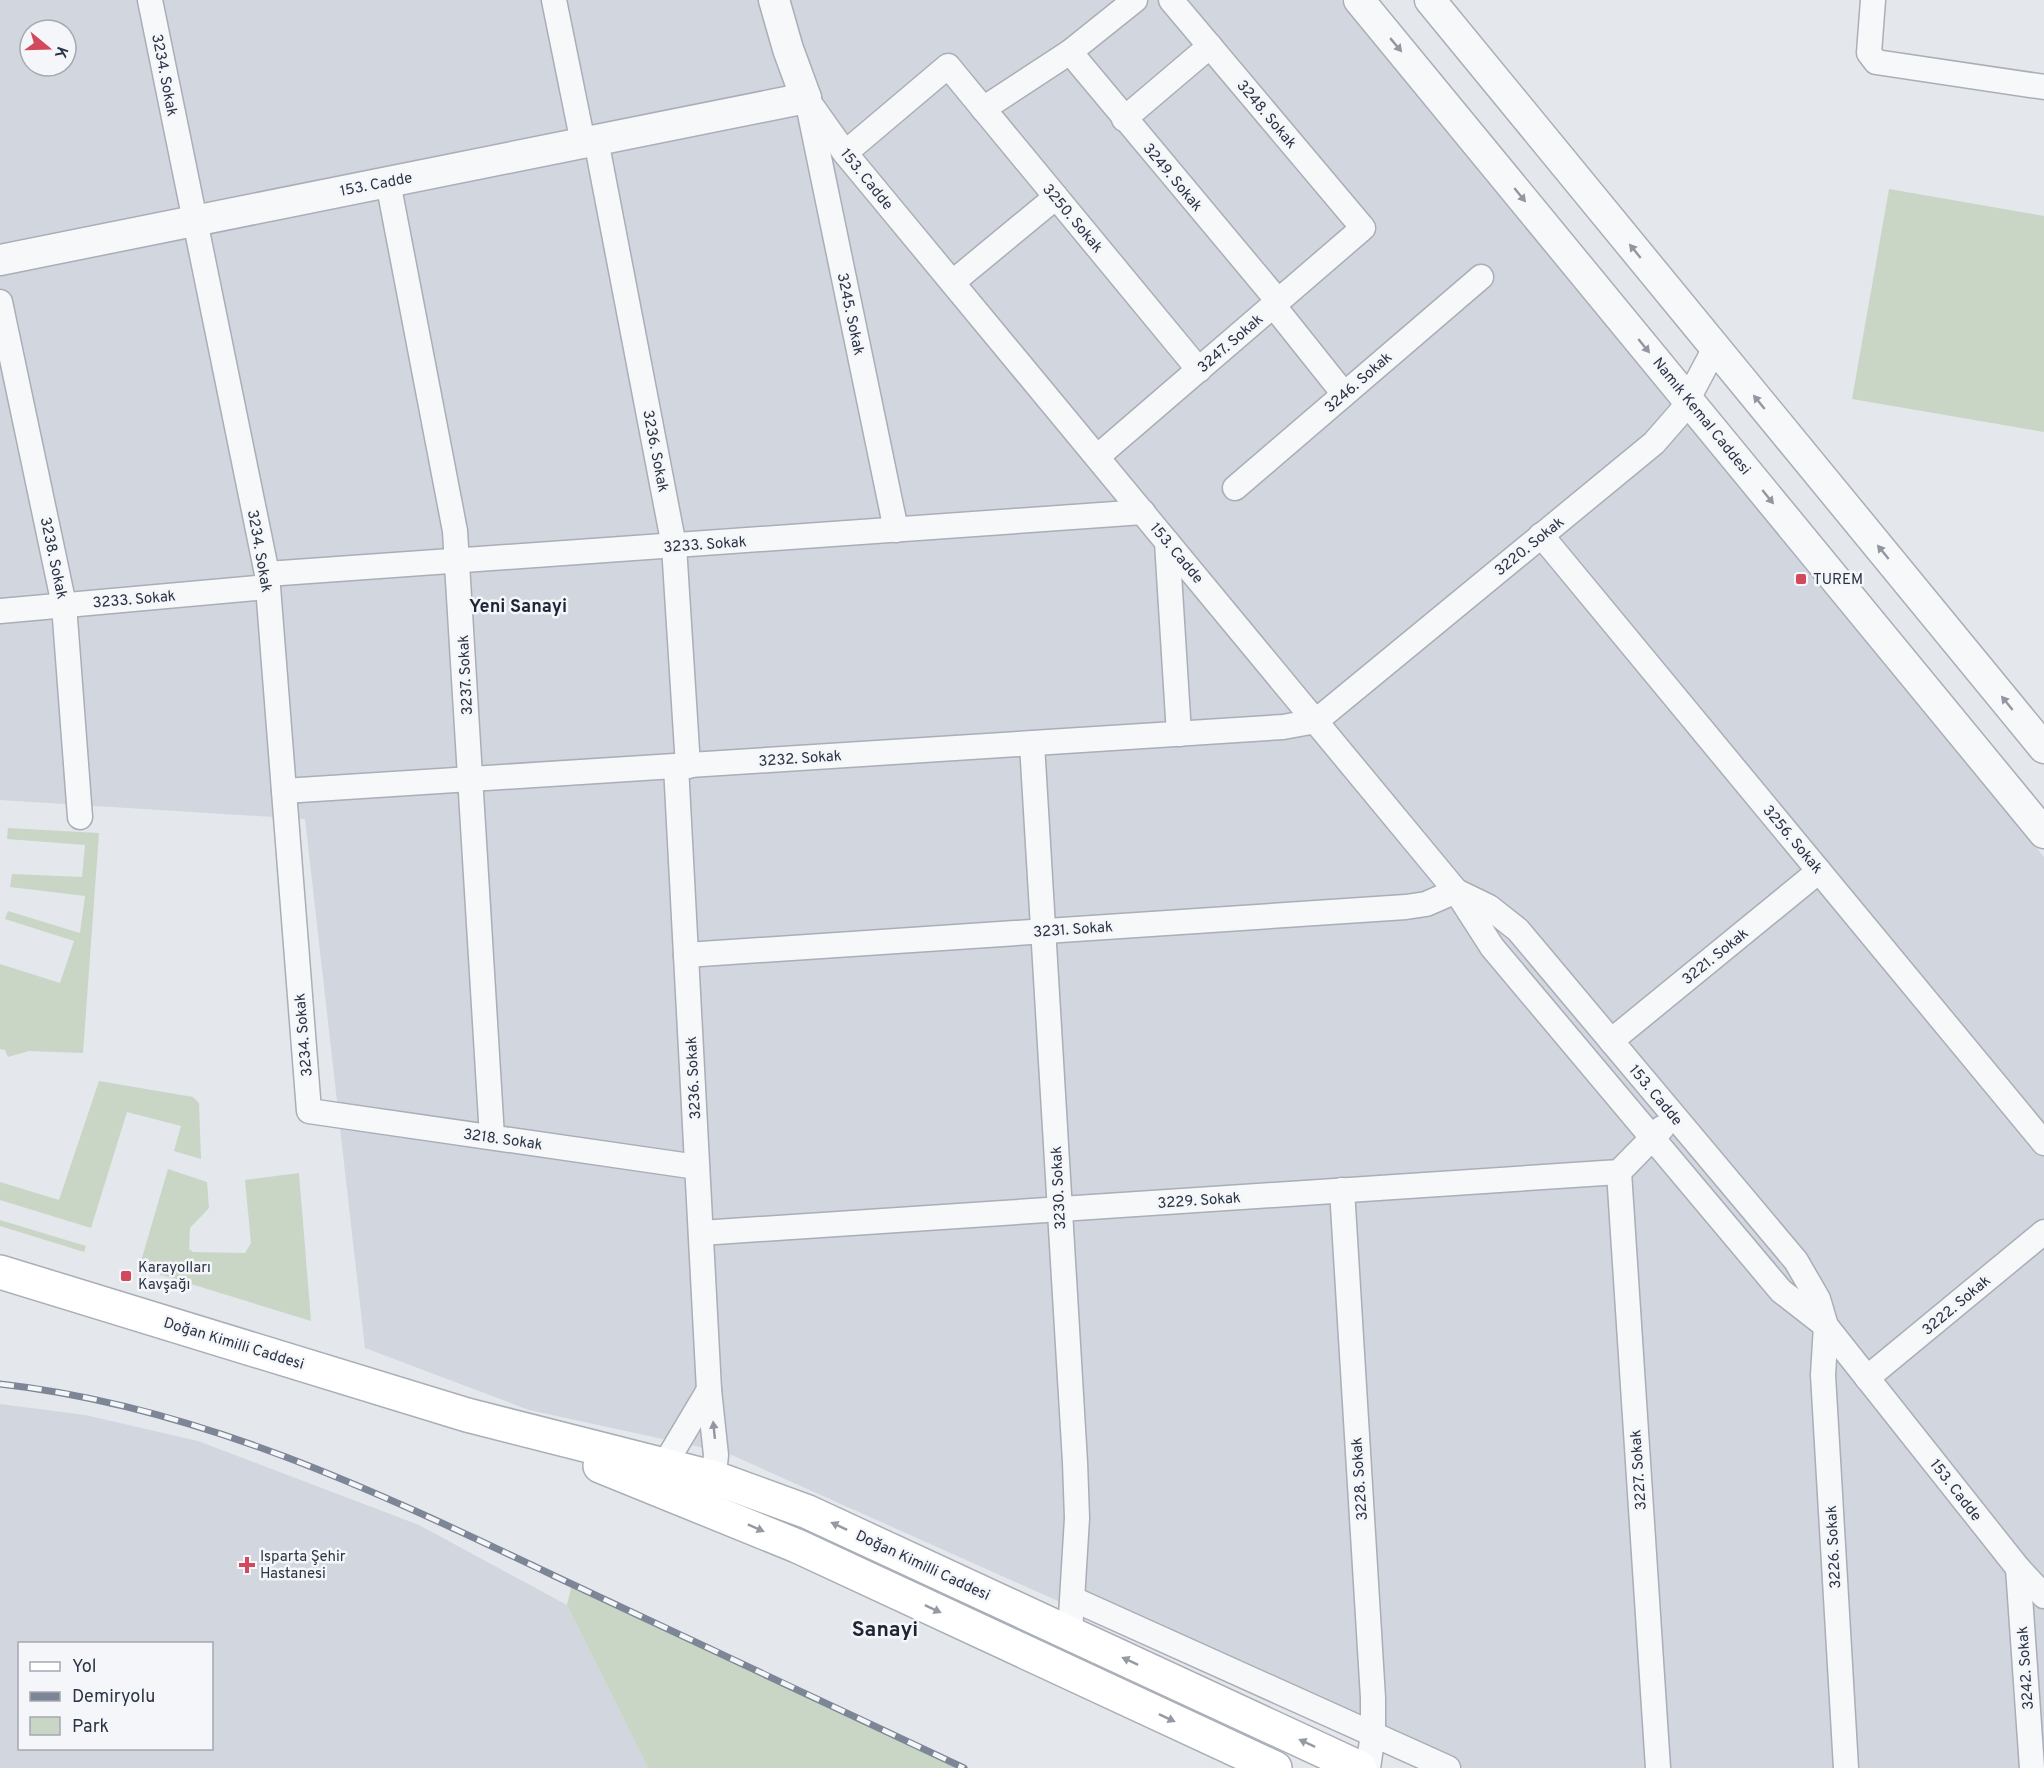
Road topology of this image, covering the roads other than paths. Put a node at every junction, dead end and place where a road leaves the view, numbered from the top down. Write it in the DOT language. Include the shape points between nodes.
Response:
graph roads {
  1 [pos="150,0"];
  2 [pos="554,0"];
  3 [pos="774,0"];
  4 [pos="795,0"];
  5 [pos="1135,0"];
  6 [pos="1171,0"];
  7 [pos="1359,0"];
  8 [pos="1430,0"];
  9 [pos="1873,0"];
  10 [pos="1210,46"];
  11 [pos="1070,52"];
  12 [pos="2044,87"];
  13 [pos="806,98"];
  14 [pos="983,109"];
  15 [pos="1124,119"];
  16 [pos="589,142"];
  17 [pos="845,153"];
  18 [pos="388,182"];
  19 [pos="1056,197"];
  20 [pos="195,221"];
  21 [pos="1363,228"];
  22 [pos="0,260"];
  23 [pos="1481,277"];
  24 [pos="953,282"];
  25 [pos="0,302"];
  26 [pos="1276,303"];
  27 [pos="1715,348"];
  28 [pos="1199,370"];
  29 [pos="1344,394"];
  30 [pos="1688,400"];
  31 [pos="1097,457"];
  32 [pos="1234,488"];
  33 [pos="1143,512"];
  34 [pos="896,530"];
  35 [pos="1541,535"];
  36 [pos="1167,542"];
  37 [pos="674,546"];
  38 [pos="458,561"];
  39 [pos="267,581"];
  40 [pos="64,605"];
  41 [pos="0,611"];
  42 [pos="1316,721"];
  43 [pos="1179,734"];
  44 [pos="1032,744"];
  45 [pos="2044,748"];
  46 [pos="682,766"];
  47 [pos="471,779"];
  48 [pos="284,791"];
  49 [pos="80,817"];
  50 [pos="2044,833"];
  51 [pos="1819,871"];
  52 [pos="1456,891"];
  53 [pos="1043,931"];
  54 [pos="686,955"];
  55 [pos="1611,1041"];
  56 [pos="309,1111"];
  57 [pos="1674,1116"];
  58 [pos="492,1137"];
  59 [pos="1653,1138"];
  60 [pos="2044,1143"];
  61 [pos="698,1167"];
  62 [pos="1619,1172"];
  63 [pos="1342,1190"];
  64 [pos="1060,1209"];
  65 [pos="701,1233"];
  66 [pos="2043,1235"];
  67 [pos="0,1272"];
  68 [pos="1826,1326"];
  69 [pos="1867,1378"];
  70 [pos="709,1390"];
  71 [pos="659,1475"];
  72 [pos="711,1493"];
  73 [pos="2018,1568"];
  74 [pos="2044,1596"];
  75 [pos="1073,1599"];
  76 [pos="1070,1634"];
  77 [pos="1373,1734"];
  78 [pos="1275,1768"];
  79 [pos="1360,1768"];
  80 [pos="1368,1768"];
  81 [pos="1448,1768"];
  82 [pos="1658,1768"];
  83 [pos="1846,1768"];
  84 [pos="2032,1768"];
  1 -- 20 [label="street, 3234. Sokak"];
  2 -- 16 [label="street, 3236. Sokak"];
  3 -- 13 [label="street"];
  4 -- 13 [label="street"];
  5 -- 11 [label="street"];
  6 -- 10 [label="street, 3248. Sokak"];
  7 -- 30 [label="street, Namık Kemal Caddesi, one-way"];
  27 -- 8 [label="street, one-way"];
  9 -- 12 [label="street" via="1869,48 1871,58 1882,64"];
  10 -- 15 [label="street"];
  10 -- 21 [label="street, 3248. Sokak"];
  11 -- 14 [label="street"];
  11 -- 15 [label="street, 3249. Sokak"];
  13 -- 16 [label="street, 153. Cadde"];
  13 -- 17 [label="street, 153. Cadde"];
  13 -- 34 [label="street, 3245. Sokak"];
  14 -- 17 [label="street, 3250. Sokak" via="948,66"];
  14 -- 19 [label="street, 3250. Sokak"];
  15 -- 26 [label="street, 3249. Sokak"];
  16 -- 18 [label="street, 153. Cadde"];
  16 -- 37 [label="street, 3236. Sokak"];
  17 -- 24 [label="street, 153. Cadde"];
  18 -- 20 [label="street, 153. Cadde"];
  18 -- 38 [label="street, 3237. Sokak" via="450,497"];
  19 -- 24 [label="street"];
  19 -- 28 [label="street, 3250. Sokak"];
  20 -- 22 [label="street, 153. Cadde"];
  20 -- 39 [label="street, 3234. Sokak"];
  21 -- 26 [label="street, 3247. Sokak"];
  23 -- 29 [label="street, 3246. Sokak"];
  24 -- 31 [label="street, 153. Cadde"];
  25 -- 40 [label="street, 3238. Sokak"];
  26 -- 28 [label="street, 3247. Sokak"];
  26 -- 29 [label="street, 3249. Sokak"];
  27 -- 30 [label="street, 3220. Sokak"];
  45 -- 27 [label="street, one-way"];
  28 -- 31 [label="street, 3247. Sokak"];
  29 -- 32 [label="street, 3246. Sokak"];
  30 -- 35 [label="street, 3220. Sokak" via="1654,443"];
  30 -- 50 [label="street, Namık Kemal Caddesi, one-way"];
  31 -- 33 [label="street, 153. Cadde"];
  33 -- 34 [label="street, 3233. Sokak"];
  33 -- 36 [label="street, 153. Cadde"];
  34 -- 37 [label="street, 3233. Sokak"];
  35 -- 42 [label="street, 3220. Sokak"];
  35 -- 51 [label="street, 3256. Sokak"];
  36 -- 42 [label="street, 153. Cadde"];
  36 -- 43 [label="street"];
  37 -- 38 [label="street, 3233. Sokak"];
  37 -- 46 [label="street, 3236. Sokak"];
  38 -- 39 [label="street, 3233. Sokak"];
  38 -- 47 [label="street, 3237. Sokak"];
  39 -- 40 [label="street, 3233. Sokak"];
  39 -- 48 [label="street, 3234. Sokak"];
  40 -- 41 [label="street, 3233. Sokak"];
  40 -- 49 [label="street, 3238. Sokak"];
  42 -- 43 [label="street, 3232. Sokak" via="1283,728"];
  42 -- 52 [label="street, 153. Cadde"];
  43 -- 44 [label="street, 3232. Sokak"];
  44 -- 46 [label="street, 3232. Sokak"];
  44 -- 53 [label="street, 3230. Sokak"];
  46 -- 47 [label="street, 3232. Sokak"];
  46 -- 54 [label="street, 3236. Sokak"];
  47 -- 48 [label="street, 3232. Sokak"];
  47 -- 58 [label="street, 3237. Sokak"];
  48 -- 56 [label="street, 3234. Sokak"];
  51 -- 55 [label="street, 3221. Sokak"];
  51 -- 60 [label="street, 3256. Sokak"];
  52 -- 53 [label="street, 3231. Sokak" via="1426,904 1406,907"];
  52 -- 55 [label="street, 153. Cadde" via="1506,918"];
  52 -- 59 [label="street, 153. Cadde" via="1492,947"];
  53 -- 54 [label="street, 3231. Sokak"];
  53 -- 64 [label="street, 3230. Sokak"];
  54 -- 61 [label="street, 3236. Sokak"];
  55 -- 57 [label="street, 153. Cadde"];
  56 -- 58 [label="street, 3218. Sokak"];
  57 -- 59 [label="street"];
  57 -- 68 [label="street, 153. Cadde" via="1796,1261 1818,1299"];
  58 -- 61 [label="street, 3218. Sokak"];
  59 -- 62 [label="street"];
  59 -- 68 [label="street, 153. Cadde" via="1780,1291"];
  61 -- 65 [label="street, 3236. Sokak"];
  62 -- 63 [label="street, 3229. Sokak"];
  62 -- 82 [label="street, 3227. Sokak"];
  63 -- 64 [label="street, 3229. Sokak"];
  63 -- 77 [label="street, 3228. Sokak"];
  64 -- 65 [label="street, 3229. Sokak"];
  64 -- 75 [label="street, 3230. Sokak" via="1076,1506"];
  65 -- 70 [label="street, 3236. Sokak"];
  66 -- 69 [label="street, 3222. Sokak"];
  67 -- 71 [label="main road, Doğan Kimilli Caddesi"];
  68 -- 69 [label="street, 153. Cadde"];
  68 -- 83 [label="street, 3226. Sokak" via="1823,1375"];
  69 -- 73 [label="street, 153. Cadde"];
  70 -- 71 [label="street"];
  72 -- 70 [label="street, 3236. Sokak, one-way" via="716,1455"];
  71 -- 72 [label="main road, Doğan Kimilli Caddesi"];
  76 -- 72 [label="main road, Doğan Kimilli Caddesi, one-way" via="808,1512"];
  72 -- 78 [label="main road, Doğan Kimilli Caddesi, one-way" via="797,1546"];
  73 -- 74 [label="street, 153. Cadde"];
  73 -- 84 [label="street, 3242. Sokak"];
  75 -- 76 [label="street, 3230. Sokak"];
  75 -- 77 [label="street"];
  79 -- 76 [label="main road, Doğan Kimilli Caddesi, one-way"];
  77 -- 80 [label="street, 3228. Sokak"];
  77 -- 81 [label="street"];
}
